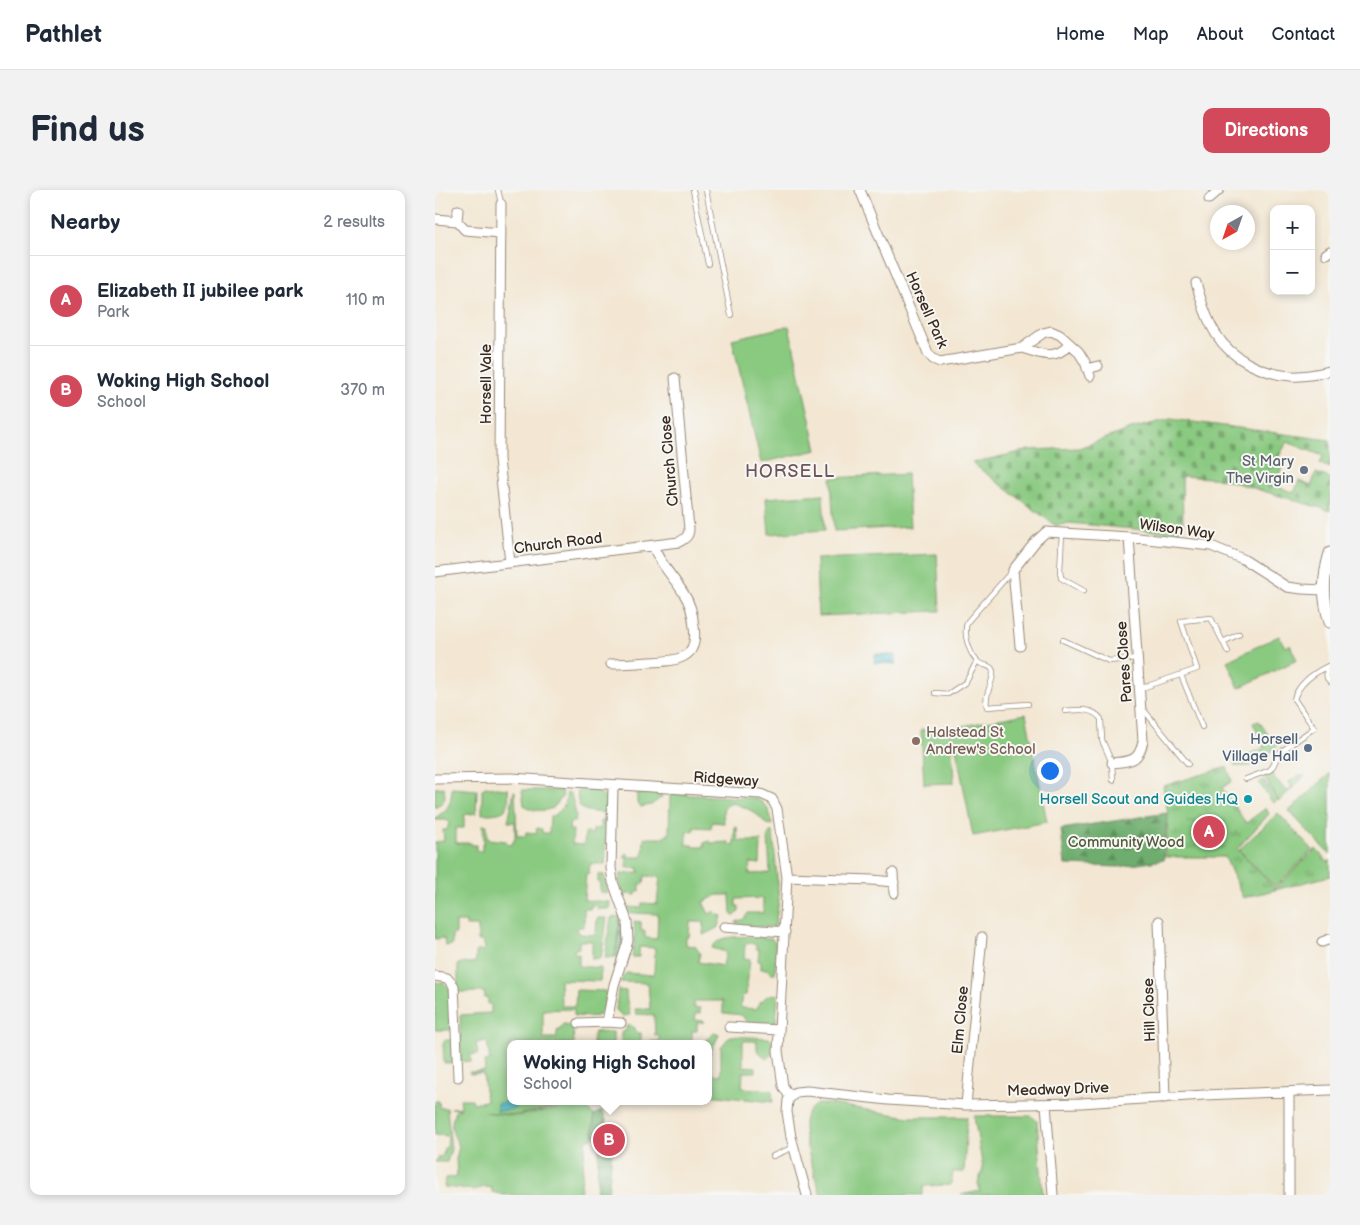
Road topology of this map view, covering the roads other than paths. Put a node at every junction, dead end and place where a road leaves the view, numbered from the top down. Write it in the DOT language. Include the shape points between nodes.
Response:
graph roads {
  1 [pos="499,190"];
  2 [pos="693,190"];
  3 [pos="706,190"];
  4 [pos="860,190"];
  5 [pos="1219,190"];
  6 [pos="1209,199"];
  7 [pos="501,204"];
  8 [pos="458,210"];
  9 [pos="436,219"];
  10 [pos="457,221"];
  11 [pos="501,233"];
  12 [pos="708,264"];
  13 [pos="1196,283"];
  14 [pos="731,315"];
  15 [pos="1070,344"];
  16 [pos="1021,348"];
  17 [pos="1098,366"];
  18 [pos="1330,371"];
  19 [pos="678,383"];
  20 [pos="1062,532"];
  21 [pos="1129,537"];
  22 [pos="684,540"];
  23 [pos="653,545"];
  24 [pos="1330,553"];
  25 [pos="510,563"];
  26 [pos="1328,568"];
  27 [pos="1013,570"];
  28 [pos="435,572"];
  29 [pos="1323,590"];
  30 [pos="1084,591"];
  31 [pos="1330,622"];
  32 [pos="1239,634"];
  33 [pos="1063,640"];
  34 [pos="1223,642"];
  35 [pos="1020,646"];
  36 [pos="1228,652"];
  37 [pos="1137,658"];
  38 [pos="977,661"];
  39 [pos="1328,666"];
  40 [pos="619,675"];
  41 [pos="1181,675"];
  42 [pos="1330,682"];
  43 [pos="1139,689"];
  44 [pos="935,693"];
  45 [pos="1027,704"];
  46 [pos="1140,706"];
  47 [pos="1065,711"];
  48 [pos="1202,727"];
  49 [pos="1112,763"];
  50 [pos="1188,764"];
  51 [pos="435,779"];
  52 [pos="1246,779"];
  53 [pos="1113,780"];
  54 [pos="613,786"];
  55 [pos="787,877"];
  56 [pos="894,893"];
  57 [pos="1159,921"];
  58 [pos="724,927"];
  59 [pos="785,932"];
  60 [pos="982,937"];
  61 [pos="435,976"];
  62 [pos="607,1022"];
  63 [pos="579,1023"];
  64 [pos="621,1023"];
  65 [pos="729,1027"];
  66 [pos="779,1030"];
  67 [pos="458,1077"];
  68 [pos="1330,1090"];
  69 [pos="1289,1093"];
  70 [pos="790,1097"];
  71 [pos="1165,1098"];
  72 [pos="1046,1104"];
  73 [pos="966,1105"];
  74 [pos="794,1147"];
  75 [pos="773,1156"];
  76 [pos="807,1195"];
  77 [pos="1053,1195"];
  78 [pos="1289,1195"];
  1 -- 7 [label="lane"];
  2 -- 12 [label="lane"];
  3 -- 14 [label="lane"];
  4 -- 16 [label="street, Horsell Park" via="933,359 940,362"];
  5 -- 6 [label="street"];
  7 -- 11 [label="street, Horsell Vale"];
  8 -- 10 [label="street"];
  9 -- 10 [label="street"];
  10 -- 11 [label="street" via="465,230"];
  11 -- 25 [label="street, Horsell Vale" via="499,459"];
  13 -- 18 [label="street" via="1204,294 1216,334 1242,360 1289,376"];
  15 -- 16 [label="street, Horsell Park" via="1057,354 1049,355"];
  15 -- 16 [label="street, Horsell Park" via="1056,332 1047,332"];
  15 -- 17 [label="street, Horsell Park" via="1082,356 1089,373"];
  19 -- 22 [label="street, Church Close" via="689,529"];
  20 -- 21 [label="street, Wilson Way"];
  20 -- 27 [label="street, Wilson Way" via="1046,532"];
  20 -- 30 [label="lane" via="1061,578"];
  21 -- 29 [label="street, Wilson Way" via="1211,546 1243,559 1287,586"];
  21 -- 37 [label="street, Pares Close"];
  22 -- 23 [label="street, Church Road"];
  23 -- 25 [label="street, Church Road"];
  23 -- 40 [label="street" via="659,560 686,595 698,645 678,660 615,664"];
  24 -- 26 [label="street"];
  25 -- 28 [label="street, Church Road"];
  26 -- 29 [label="street"];
  27 -- 35 [label="street"];
  27 -- 38 [label="lane" via="965,625 970,649"];
  29 -- 31 [label="street"];
  32 -- 34 [label="lane"];
  33 -- 37 [label="lane" via="1109,661"];
  34 -- 36 [label="lane"];
  34 -- 41 [label="lane" via="1211,618 1181,622 1197,669"];
  37 -- 43 [label="street, Pares Close"];
  38 -- 44 [label="lane" via="966,682 950,693"];
  38 -- 45 [label="lane" via="990,666 994,674 987,707"];
  39 -- 42 [label="lane"];
  39 -- 52 [label="lane" via="1309,678 1294,699 1314,728 1279,753 1270,770"];
  41 -- 43 [label="lane"];
  41 -- 48 [label="lane"];
  43 -- 46 [label="street, Pares Close"];
  46 -- 49 [label="street, Pares Close" via="1141,752 1130,761"];
  46 -- 50 [label="lane"];
  47 -- 49 [label="lane" via="1085,709 1098,714 1101,740"];
  49 -- 53 [label="lane"];
  51 -- 54 [label="street, Ridgeway" via="511,778"];
  54 -- 55 [label="street, Ridgeway" via="769,797 777,809"];
  54 -- 62 [label="street" via="611,868 627,921 628,941 614,985"];
  55 -- 56 [label="street" via="872,880 893,877"];
  55 -- 59 [label="street, Ridgeway"];
  57 -- 71 [label="street, Hill Close"];
  58 -- 59 [label="street"];
  59 -- 66 [label="street, Ridgeway"];
  60 -- 73 [label="street, Elm Close"];
  61 -- 67 [label="street" via="447,978 454,986"];
  62 -- 63 [label="street"];
  62 -- 64 [label="street"];
  65 -- 66 [label="street"];
  66 -- 70 [label="street, Ridgeway" via="783,1086"];
  68 -- 69 [label="street, Meadway Drive"];
  69 -- 71 [label="street, Meadway Drive"];
  69 -- 78 [label="street"];
  70 -- 73 [label="street, Meadway Drive" via="796,1092 807,1091"];
  70 -- 74 [label="street" via="786,1108"];
  71 -- 72 [label="street, Meadway Drive"];
  72 -- 73 [label="street, Meadway Drive"];
  72 -- 77 [label="street"];
  74 -- 75 [label="lane"];
  74 -- 76 [label="street"];
}
